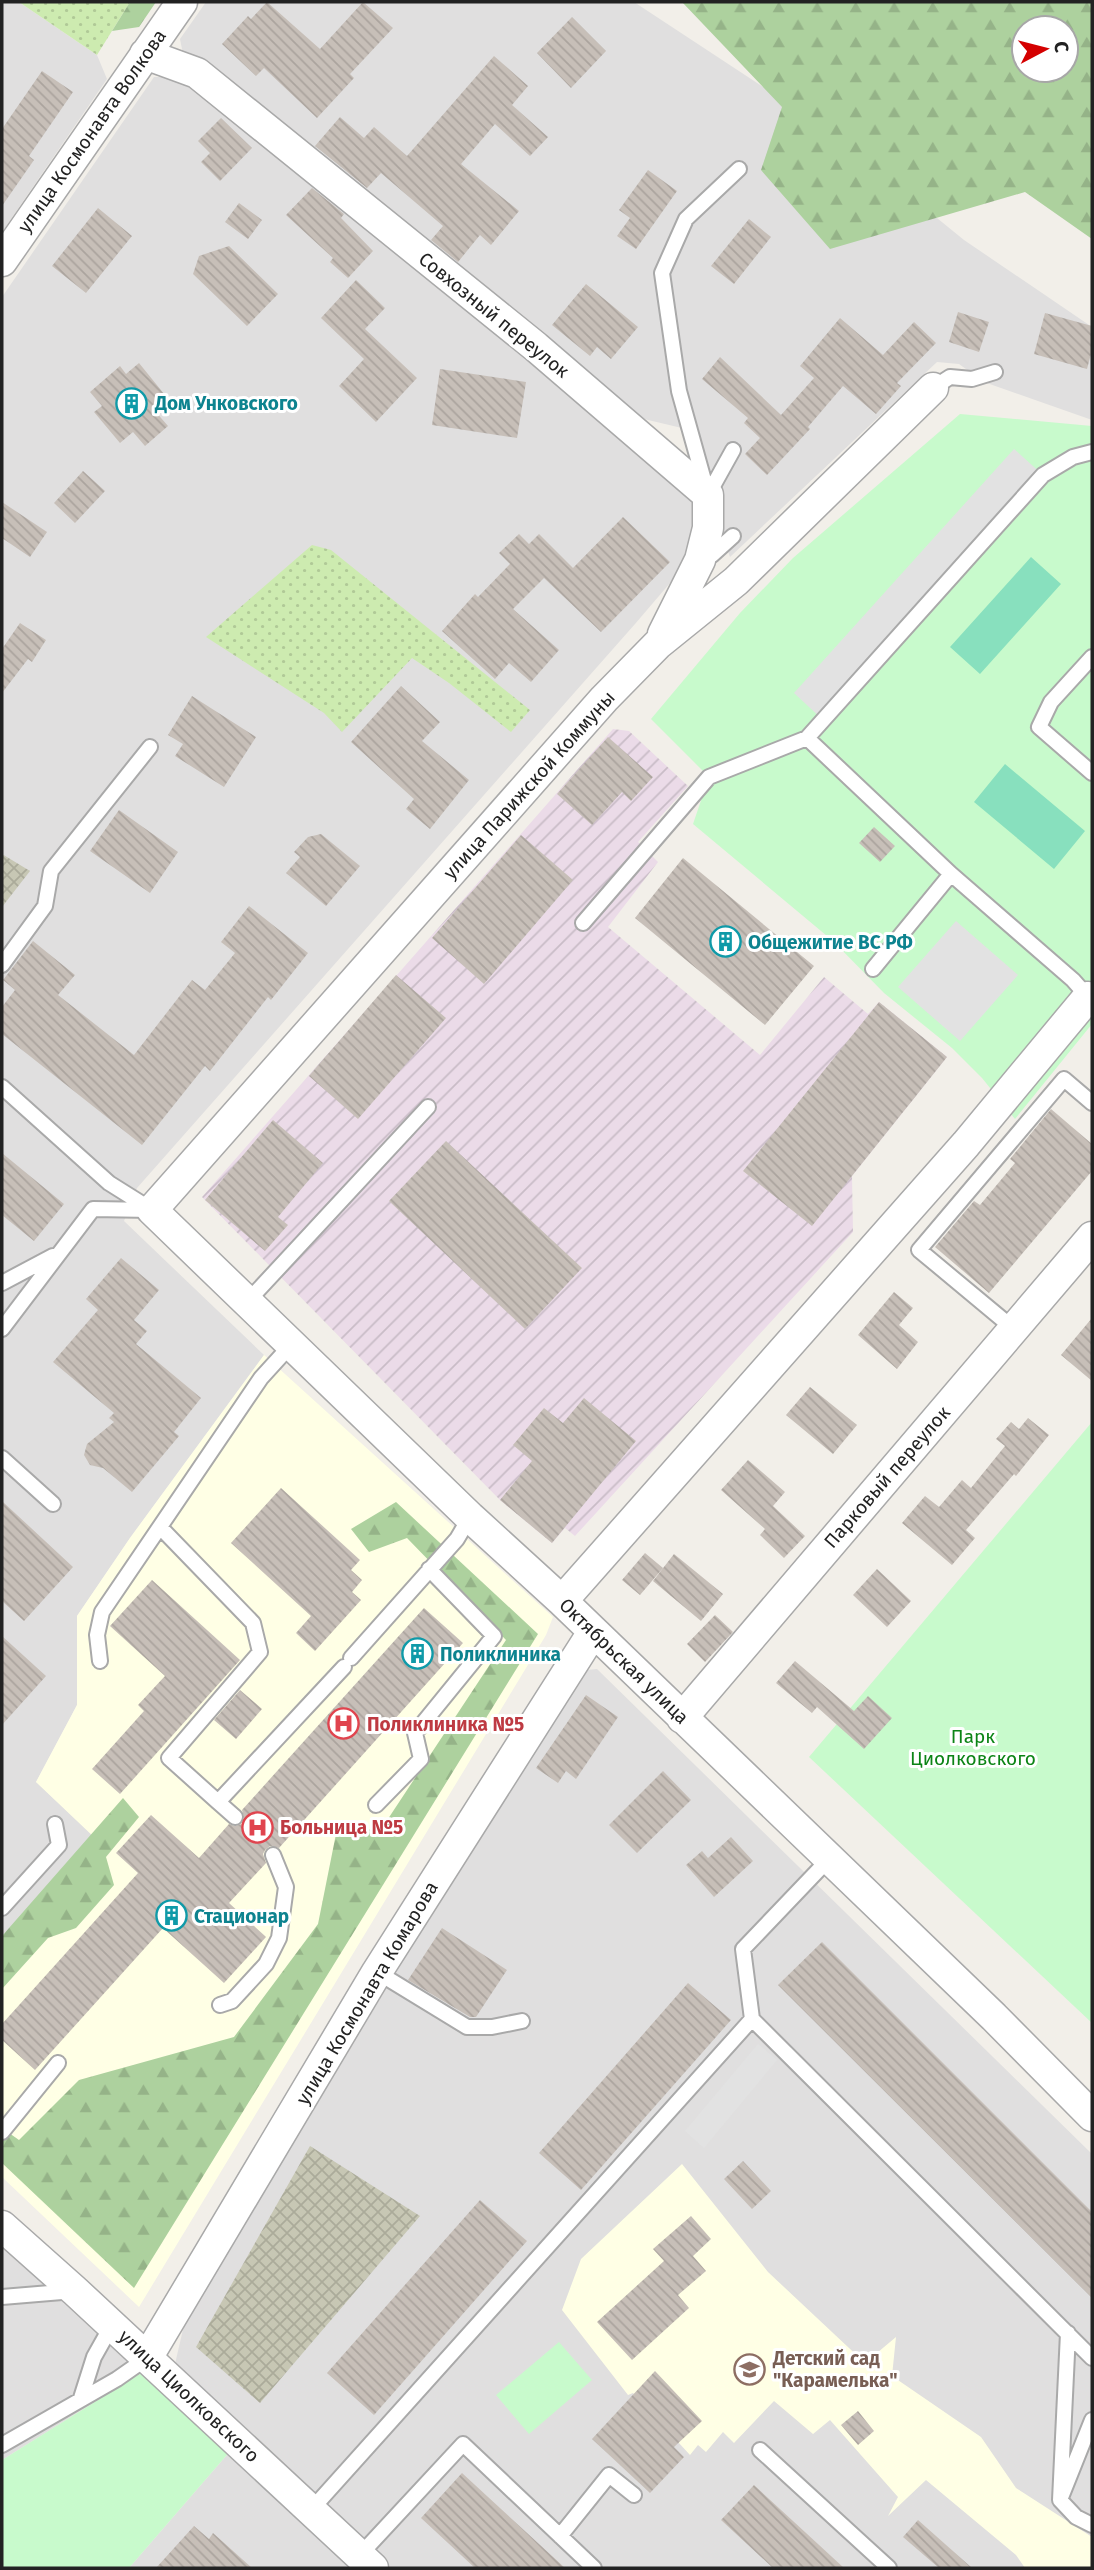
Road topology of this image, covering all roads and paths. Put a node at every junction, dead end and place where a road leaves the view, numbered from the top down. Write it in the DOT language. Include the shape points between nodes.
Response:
graph roads {
  1 [pos="183,2"];
  2 [pos="145,54"];
  3 [pos="739,169"];
  4 [pos="2,261"];
  5 [pos="995,372"];
  6 [pos="933,387"];
  7 [pos="733,450"];
  8 [pos="1092,452"];
  9 [pos="708,495"];
  10 [pos="733,536"];
  11 [pos="700,560"];
  12 [pos="658,644"];
  13 [pos="1092,657"];
  14 [pos="807,738"];
  15 [pos="150,747"];
  16 [pos="1092,773"];
  17 [pos="951,874"];
  18 [pos="583,923"];
  19 [pos="2,965"];
  20 [pos="873,969"];
  21 [pos="1090,995"];
  22 [pos="2,1087"];
  23 [pos="1092,1103"];
  24 [pos="428,1107"];
  25 [pos="152,1210"];
  26 [pos="1092,1237"];
  27 [pos="57,1255"];
  28 [pos="2,1283"];
  29 [pos="248,1301"];
  30 [pos="2,1329"];
  31 [pos="1014,1329"];
  32 [pos="291,1345"];
  33 [pos="2,1458"];
  34 [pos="53,1504"];
  35 [pos="470,1517"];
  36 [pos="160,1527"];
  37 [pos="429,1569"];
  38 [pos="562,1601"];
  39 [pos="593,1632"];
  40 [pos="100,1661"];
  41 [pos="682,1718"];
  42 [pos="218,1802"];
  43 [pos="376,1805"];
  44 [pos="235,1818"];
  45 [pos="55,1824"];
  46 [pos="273,1854"];
  47 [pos="828,1860"];
  48 [pos="2,1908"];
  49 [pos="377,1972"];
  50 [pos="219,2005"];
  51 [pos="752,2019"];
  52 [pos="522,2021"];
  53 [pos="58,2063"];
  54 [pos="1092,2116"];
  55 [pos="2,2132"];
  56 [pos="2,2226"];
  57 [pos="75,2291"];
  58 [pos="2,2297"];
  59 [pos="113,2325"];
  60 [pos="1068,2333"];
  61 [pos="147,2358"];
  62 [pos="1092,2358"];
  63 [pos="81,2398"];
  64 [pos="1092,2420"];
  65 [pos="2,2444"];
  66 [pos="760,2450"];
  67 [pos="634,2495"];
  68 [pos="1060,2500"];
  69 [pos="311,2510"];
  70 [pos="1092,2525"];
  71 [pos="560,2536"];
  72 [pos="366,2562"];
  73 [pos="594,2568"];
  74 [pos="889,2568"];
  1 -- 2 [label="street, улица Космонавта Волкова"];
  2 -- 4 [label="street, улица Космонавта Волкова"];
  2 -- 9 [label="street, Совхозный переулок" via="197,74 526,339"];
  3 -- 9 [label="lane" via="686,219 662,273 679,391"];
  5 -- 6 [label="lane" via="972,379 950,377"];
  6 -- 12 [label="street, улица Парижской Коммуны" via="736,581"];
  7 -- 9 [label="lane"];
  8 -- 14 [label="lane" via="1073,457 1043,475"];
  9 -- 11 [label="street" via="708,528"];
  10 -- 11 [label="lane"];
  11 -- 12 [label="street"];
  12 -- 25 [label="street, улица Парижской Коммуны" via="604,699"];
  13 -- 16 [label="lane" via="1051,702 1040,727"];
  14 -- 17 [label="lane"];
  14 -- 18 [label="lane" via="709,777"];
  15 -- 19 [label="lane" via="51,871 45,906"];
  17 -- 20 [label="lane"];
  17 -- 21 [label="lane"];
  21 -- 38 [label="street" via="966,1144"];
  22 -- 25 [label="lane" via="109,1183"];
  23 -- 31 [label="lane" via="1064,1079 919,1250"];
  24 -- 29 [label="lane"];
  25 -- 27 [label="lane" via="93,1209"];
  25 -- 29 [label="street, Октябрьская улица"];
  26 -- 31 [label="street, Парковый переулок"];
  27 -- 28 [label="lane"];
  27 -- 30 [label="lane"];
  29 -- 32 [label="street, Октябрьская улица"];
  31 -- 41 [label="street, Парковый переулок"];
  32 -- 35 [label="street, Октябрьская улица"];
  32 -- 36 [label="lane" via="261,1378"];
  33 -- 34 [label="lane"];
  35 -- 37 [label="lane"];
  35 -- 38 [label="street, Октябрьская улица"];
  36 -- 40 [label="lane" via="102,1612 97,1635"];
  36 -- 42 [label="lane" via="253,1623 260,1651 169,1758"];
  37 -- 42 [label="lane"];
  37 -- 43 [label="lane" via="494,1636 415,1733 421,1759"];
  38 -- 39 [label="street, Октябрьская улица"];
  39 -- 41 [label="street, Октябрьская улица"];
  39 -- 49 [label="street, улица Космонавта Комарова"];
  41 -- 47 [label="street, Октябрьская улица"];
  42 -- 44 [label="lane"];
  45 -- 48 [label="lane" via="59,1845"];
  46 -- 50 [label="lane" via="286,1886 279,1938 266,1964 232,2001"];
  47 -- 51 [label="lane" via="743,1949"];
  47 -- 54 [label="street, Октябрьская улица"];
  49 -- 52 [label="lane" via="467,2027"];
  49 -- 61 [label="street, улица Космонавта Комарова"];
  51 -- 60 [label="lane"];
  51 -- 69 [label="lane"];
  53 -- 55 [label="lane"];
  56 -- 57 [label="street, улица Циолковского"];
  57 -- 58 [label="lane"];
  57 -- 59 [label="street, улица Циолковского"];
  59 -- 61 [label="street, улица Циолковского"];
  59 -- 63 [label="lane" via="94,2357"];
  60 -- 62 [label="lane"];
  60 -- 68 [label="lane"];
  61 -- 63 [label="lane"];
  61 -- 69 [label="street, улица Циолковского"];
  63 -- 65 [label="lane"];
  64 -- 68 [label="lane"];
  66 -- 74 [label="lane"];
  67 -- 71 [label="lane" via="609,2475"];
  68 -- 70 [label="lane" via="1076,2517"];
  69 -- 72 [label="street, улица Циолковского"];
  71 -- 72 [label="lane" via="463,2444"];
  71 -- 73 [label="lane"];
}
